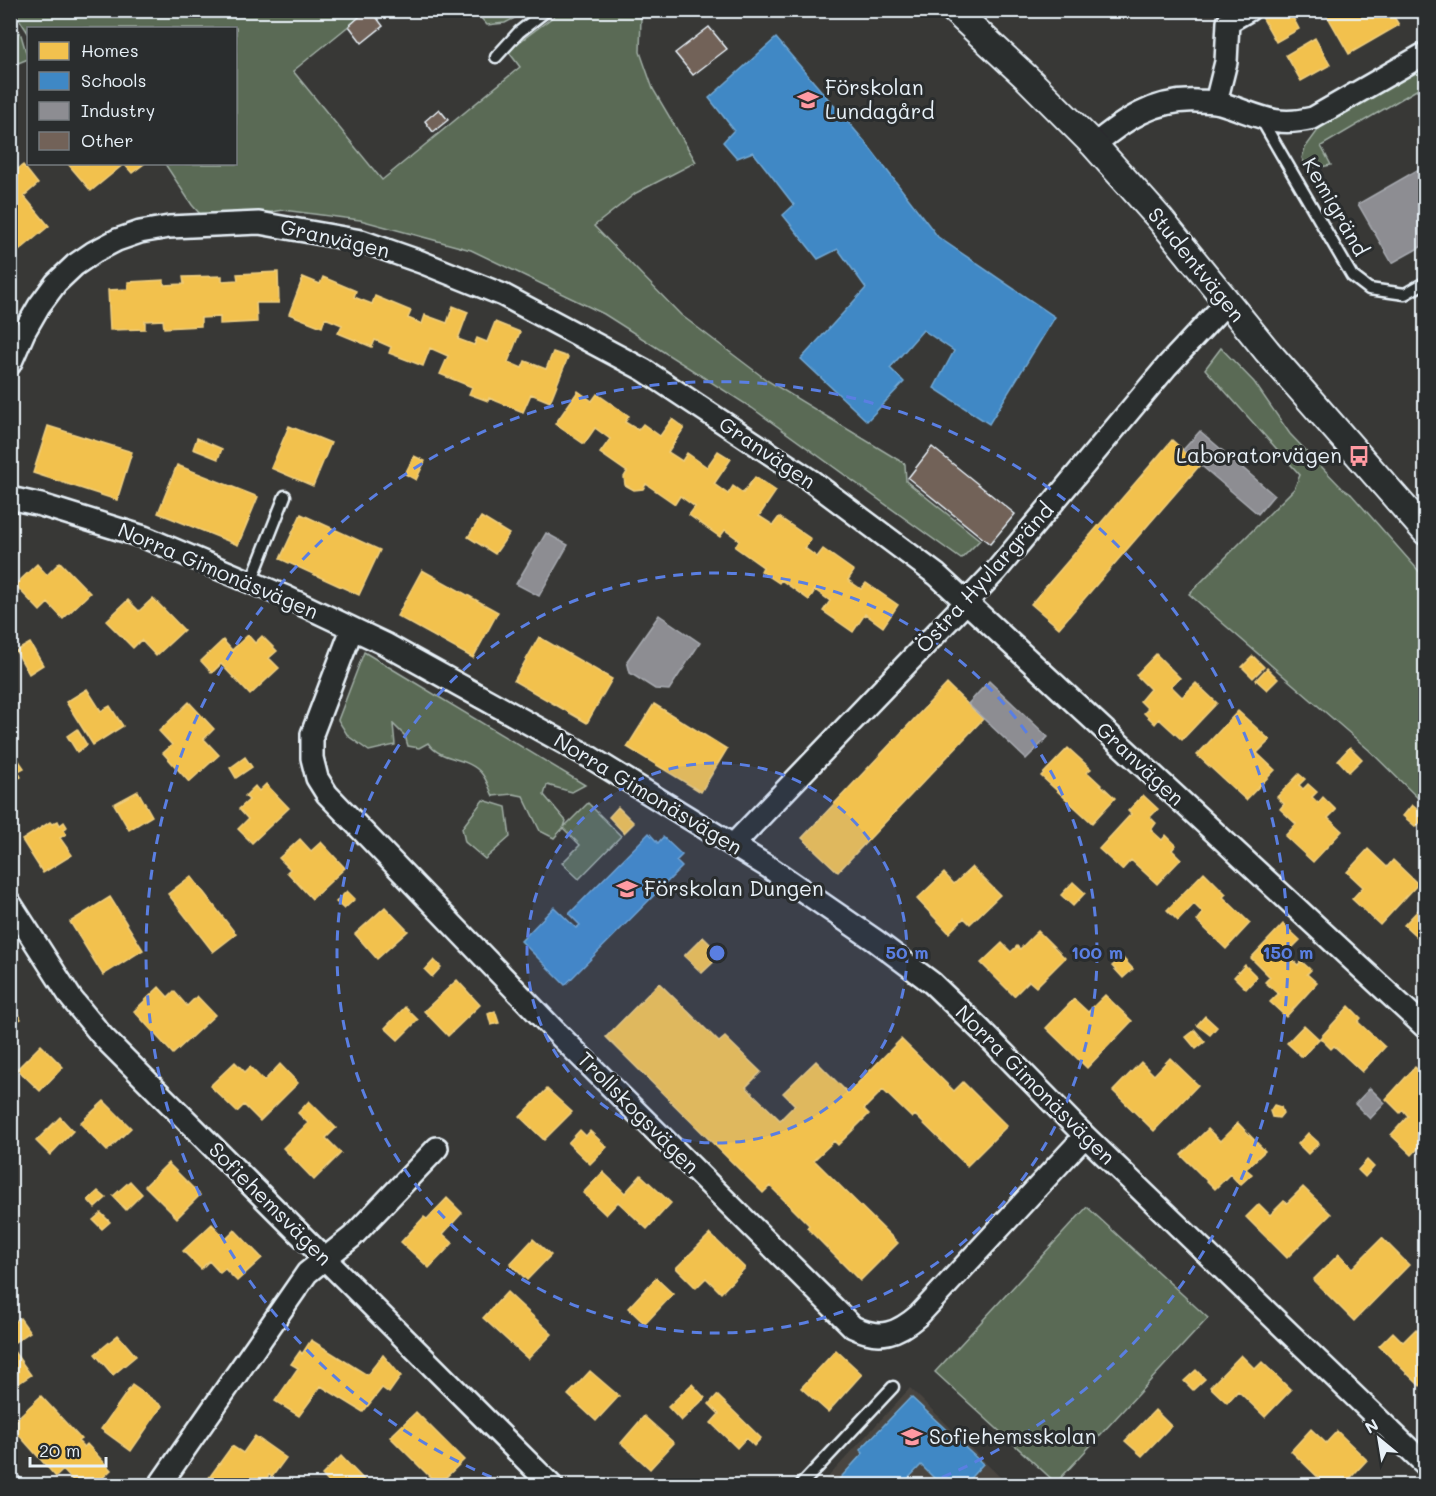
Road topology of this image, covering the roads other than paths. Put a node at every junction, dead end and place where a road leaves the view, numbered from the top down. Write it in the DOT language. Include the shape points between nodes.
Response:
graph roads {
  1 [pos="547,10"];
  2 [pos="954,10"];
  3 [pos="1250,10"];
  4 [pos="1225,16"];
  5 [pos="1425,53"];
  6 [pos="496,57"];
  7 [pos="1216,102"];
  8 [pos="1261,119"];
  9 [pos="1094,145"];
  10 [pos="1425,282"];
  11 [pos="1227,302"];
  12 [pos="10,364"];
  13 [pos="285,496"];
  14 [pos="10,498"];
  15 [pos="1425,532"];
  16 [pos="251,582"];
  17 [pos="967,602"];
  18 [pos="352,629"];
  19 [pos="733,845"];
  20 [pos="10,903"];
  21 [pos="1425,1028"];
  22 [pos="1085,1136"];
  23 [pos="437,1148"];
  24 [pos="324,1258"];
  25 [pos="892,1387"];
  26 [pos="1425,1465"];
  27 [pos="159,1485"];
  28 [pos="552,1485"];
  29 [pos="800,1485"];
  1 -- 6 [label="lane"];
  2 -- 9 [label="street, Studentvägen"];
  3 -- 4 [label="street"];
  4 -- 7 [label="street" via="1227,62"];
  5 -- 8 [label="street" via="1313,118 1294,123"];
  7 -- 8 [label="street"];
  7 -- 9 [label="street" via="1188,100 1142,111 1121,122"];
  8 -- 10 [label="lane, Kemigränd" via="1352,276 1369,289 1406,294"];
  9 -- 11 [label="street, Studentvägen"];
  11 -- 15 [label="street, Studentvägen"];
  11 -- 17 [label="street, Östra Hyvlargränd" via="1167,366"];
  12 -- 17 [label="street, Granvägen" via="24,332 56,283 94,252 140,232 259,223 361,241 503,296 644,370 810,480"];
  13 -- 16 [label="lane"];
  14 -- 16 [label="street, Norra Gimonäsvägen" via="144,537"];
  16 -- 18 [label="street, Norra Gimonäsvägen"];
  17 -- 19 [label="street, Östra Hyvlargränd"];
  17 -- 21 [label="street, Granvägen"];
  18 -- 19 [label="street, Norra Gimonäsvägen" via="561,741"];
  18 -- 22 [label="street, Trollskogsvägen" via="312,734 312,758 317,778 327,794 555,1030 853,1327 879,1335 912,1321"];
  19 -- 22 [label="street, Norra Gimonäsvägen" via="932,983"];
  20 -- 24 [label="street, Sofiehemsvägen" via="71,998 104,1037"];
  22 -- 26 [label="street, Norra Gimonäsvägen"];
  23 -- 24 [label="street" via="352,1237"];
  24 -- 27 [label="street" via="307,1273"];
  24 -- 28 [label="street, Sofiehemsvägen"];
  25 -- 29 [label="lane"];
}
